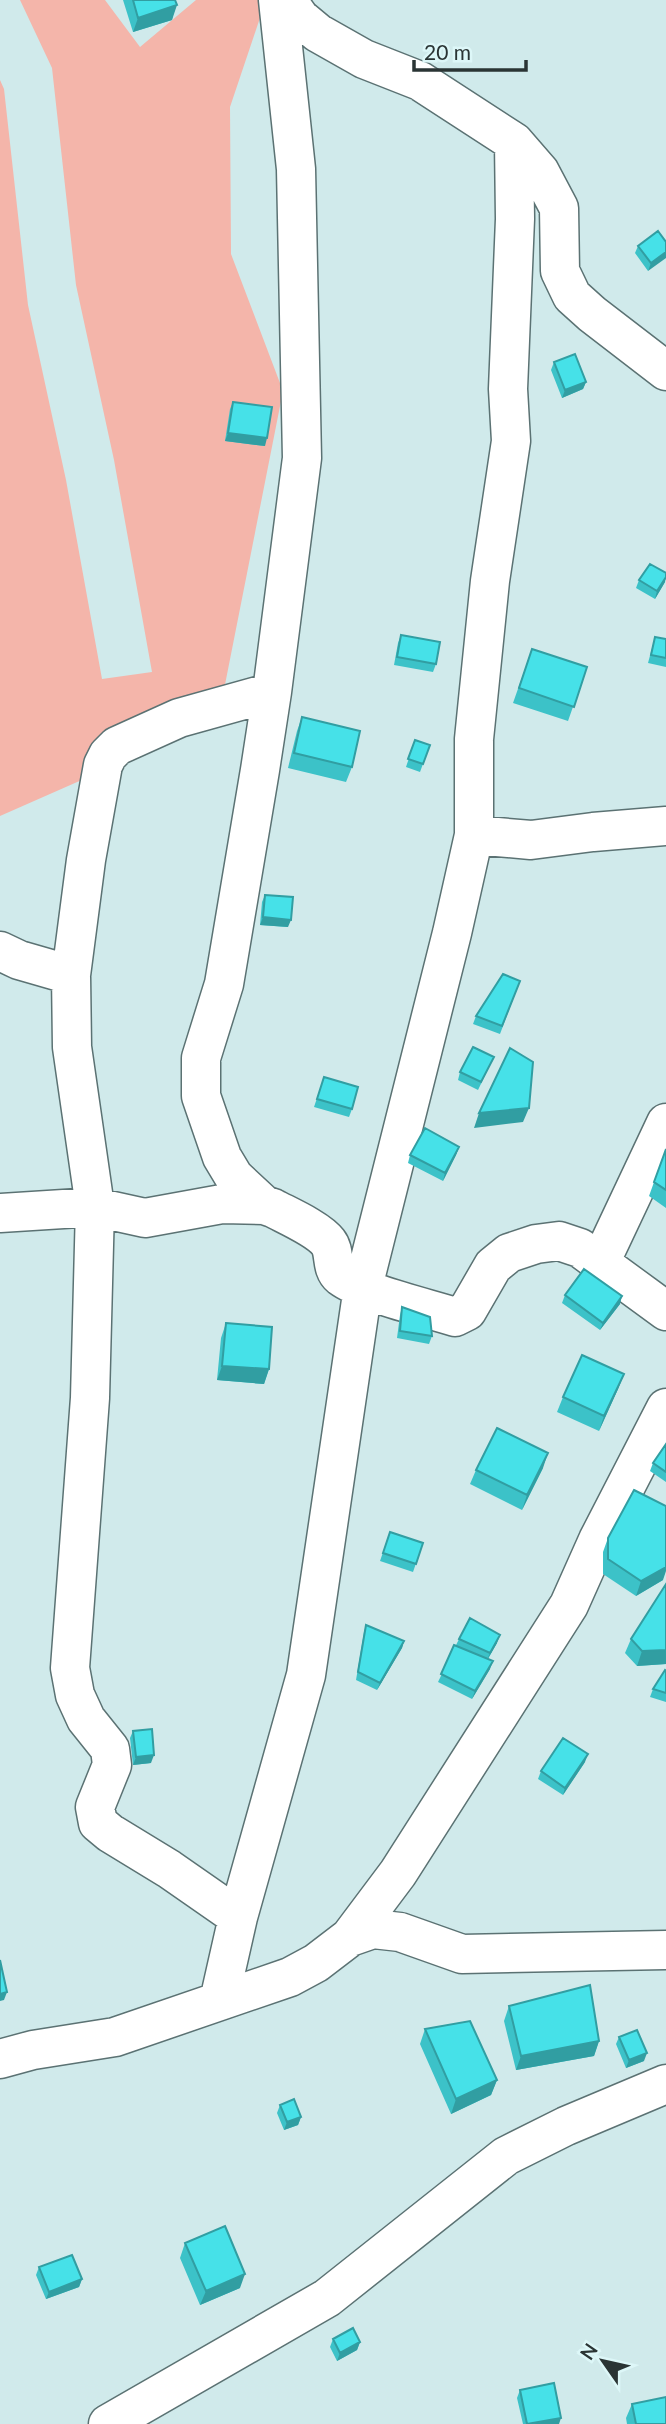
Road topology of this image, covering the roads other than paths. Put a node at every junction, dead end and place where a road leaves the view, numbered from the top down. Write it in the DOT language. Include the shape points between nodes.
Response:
graph roads {
  1 [pos="278,0"];
  2 [pos="287,0"];
  3 [pos="514,142"];
  4 [pos="666,371"];
  5 [pos="272,692"];
  6 [pos="666,826"];
  7 [pos="474,835"];
  8 [pos="0,951"];
  9 [pos="71,975"];
  10 [pos="666,1123"];
  11 [pos="264,1205"];
  12 [pos="94,1207"];
  13 [pos="0,1213"];
  14 [pos="600,1263"];
  15 [pos="363,1287"];
  16 [pos="666,1311"];
  17 [pos="666,1408"];
  18 [pos="238,1917"];
  19 [pos="350,1937"];
  20 [pos="666,1950"];
  21 [pos="219,2001"];
  22 [pos="0,2059"];
  23 [pos="666,2084"];
  24 [pos="108,2424"];
  1 -- 5 [label="street" via="296,169 302,458"];
  2 -- 3 [label="street" via="318,33 364,59 420,82"];
  3 -- 4 [label="street" via="540,172 559,208 560,271 572,296"];
  3 -- 7 [label="street" via="508,388 511,441 475,726"];
  5 -- 9 [label="street" via="179,718 117,746 108,755 86,860"];
  5 -- 11 [label="street" via="224,984 201,1058 201,1096 222,1157 233,1177"];
  6 -- 7 [label="street" via="531,840"];
  7 -- 15 [label="street"];
  8 -- 9 [label="street"];
  9 -- 12 [label="street" via="72,1047"];
  10 -- 14 [label="street"];
  11 -- 12 [label="street" via="222,1204 145,1218"];
  11 -- 15 [label="street" via="323,1236 331,1245 335,1270"];
  12 -- 13 [label="street"];
  12 -- 18 [label="street" via="90,1398 70,1668 86,1719 110,1749 112,1765 95,1807 98,1823"];
  14 -- 15 [label="street" via="580,1248 559,1241 509,1253 494,1266 467,1311 455,1317"];
  14 -- 16 [label="street"];
  15 -- 18 [label="street" via="306,1675"];
  17 -- 19 [label="street" via="569,1605 398,1873"];
  18 -- 21 [label="street"];
  19 -- 20 [label="street" via="373,1929 400,1932 462,1954"];
  19 -- 21 [label="street" via="290,1978"];
  21 -- 22 [label="street" via="116,2037"];
  23 -- 24 [label="street" via="506,2156 327,2298"];
}
